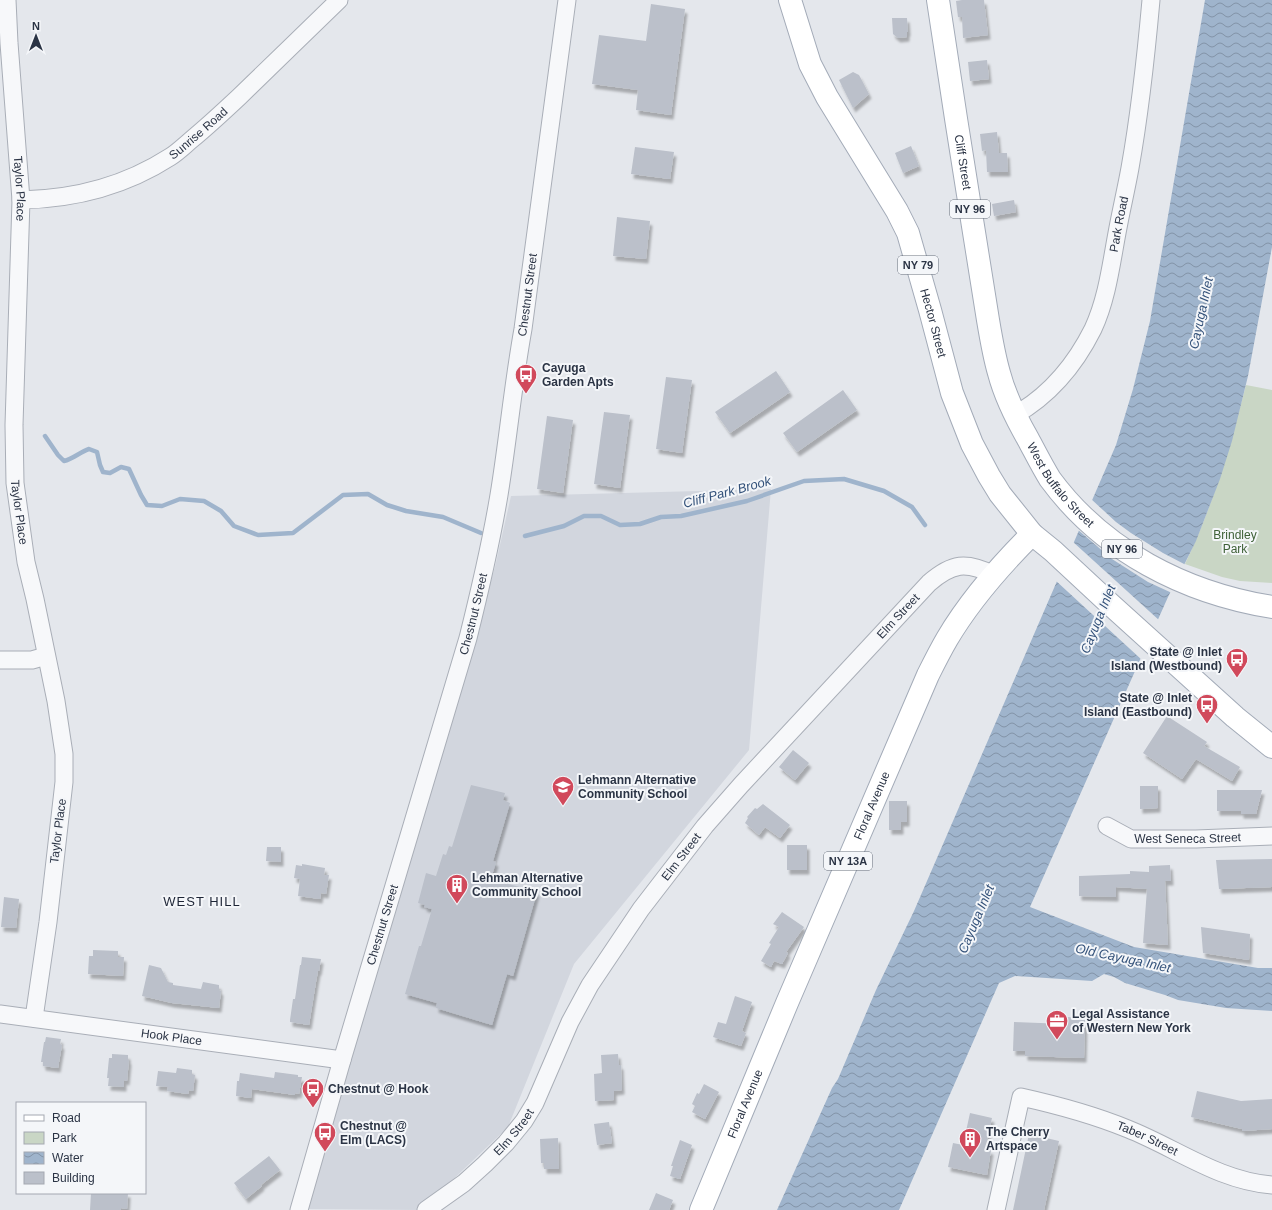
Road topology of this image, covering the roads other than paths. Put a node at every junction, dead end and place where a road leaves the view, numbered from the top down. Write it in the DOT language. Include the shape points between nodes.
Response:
graph roads {
  1 [pos="7,0"];
  2 [pos="339,0"];
  3 [pos="568,0"];
  4 [pos="790,0"];
  5 [pos="938,0"];
  6 [pos="1151,0"];
  7 [pos="21,200"];
  8 [pos="1015,415"];
  9 [pos="1032,534"];
  10 [pos="994,575"];
  11 [pos="1272,607"];
  12 [pos="46,656"];
  13 [pos="0,660"];
  14 [pos="1272,747"];
  15 [pos="1107,826"];
  16 [pos="1272,836"];
  17 [pos="0,1014"];
  18 [pos="34,1018"];
  19 [pos="342,1060"];
  20 [pos="1272,1185"];
  21 [pos="299,1210"];
  22 [pos="426,1210"];
  23 [pos="701,1210"];
  24 [pos="996,1210"];
  1 -- 7 [label="street, Taylor Place"];
  2 -- 7 [label="street, Sunrise Road" via="214,120 172,156 148,170 98,189 68,196"];
  3 -- 19 [label="street, Chestnut Street" via="523,329 486,569 468,638"];
  4 -- 9 [label="main road, Hector Street / NY 79" via="810,64 827,97 898,211 908,233 952,393 972,444 1000,494"];
  5 -- 8 [label="main road, Cliff Street / NY 96" via="995,358"];
  6 -- 8 [label="street, Park Road" via="1130,167 1103,302 1093,328 1073,364 1056,384 1030,407"];
  7 -- 12 [label="street, Taylor Place" via="14,425 15,483 26,562"];
  8 -- 11 [label="main road, West Buffalo Street / NY 96" via="1049,477 1093,526 1116,546 1170,577 1192,586 1226,598"];
  9 -- 10 [label="main road, Floral Avenue / NY 13A"];
  9 -- 14 [label="main road, NY 79" via="1256,736"];
  10 -- 22 [label="street, Elm Street" via="980,568 962,566 946,571 928,583 722,805 641,909 590,985 567,1028 535,1103 524,1121 485,1164 464,1183"];
  10 -- 23 [label="main road, Floral Avenue / NY 13A" via="960,618 928,675"];
  12 -- 13 [label="street" via="32,660"];
  12 -- 18 [label="street, Taylor Place" via="63,738 64,782"];
  15 -- 16 [label="street, West Seneca Street" via="1131,839"];
  17 -- 18 [label="street, Hook Place"];
  18 -- 19 [label="street, Hook Place"];
  19 -- 21 [label="street, Chestnut Street"];
  20 -- 24 [label="street, Taber Street" via="1227,1175 1129,1130 1055,1105 1021,1097"];
}
